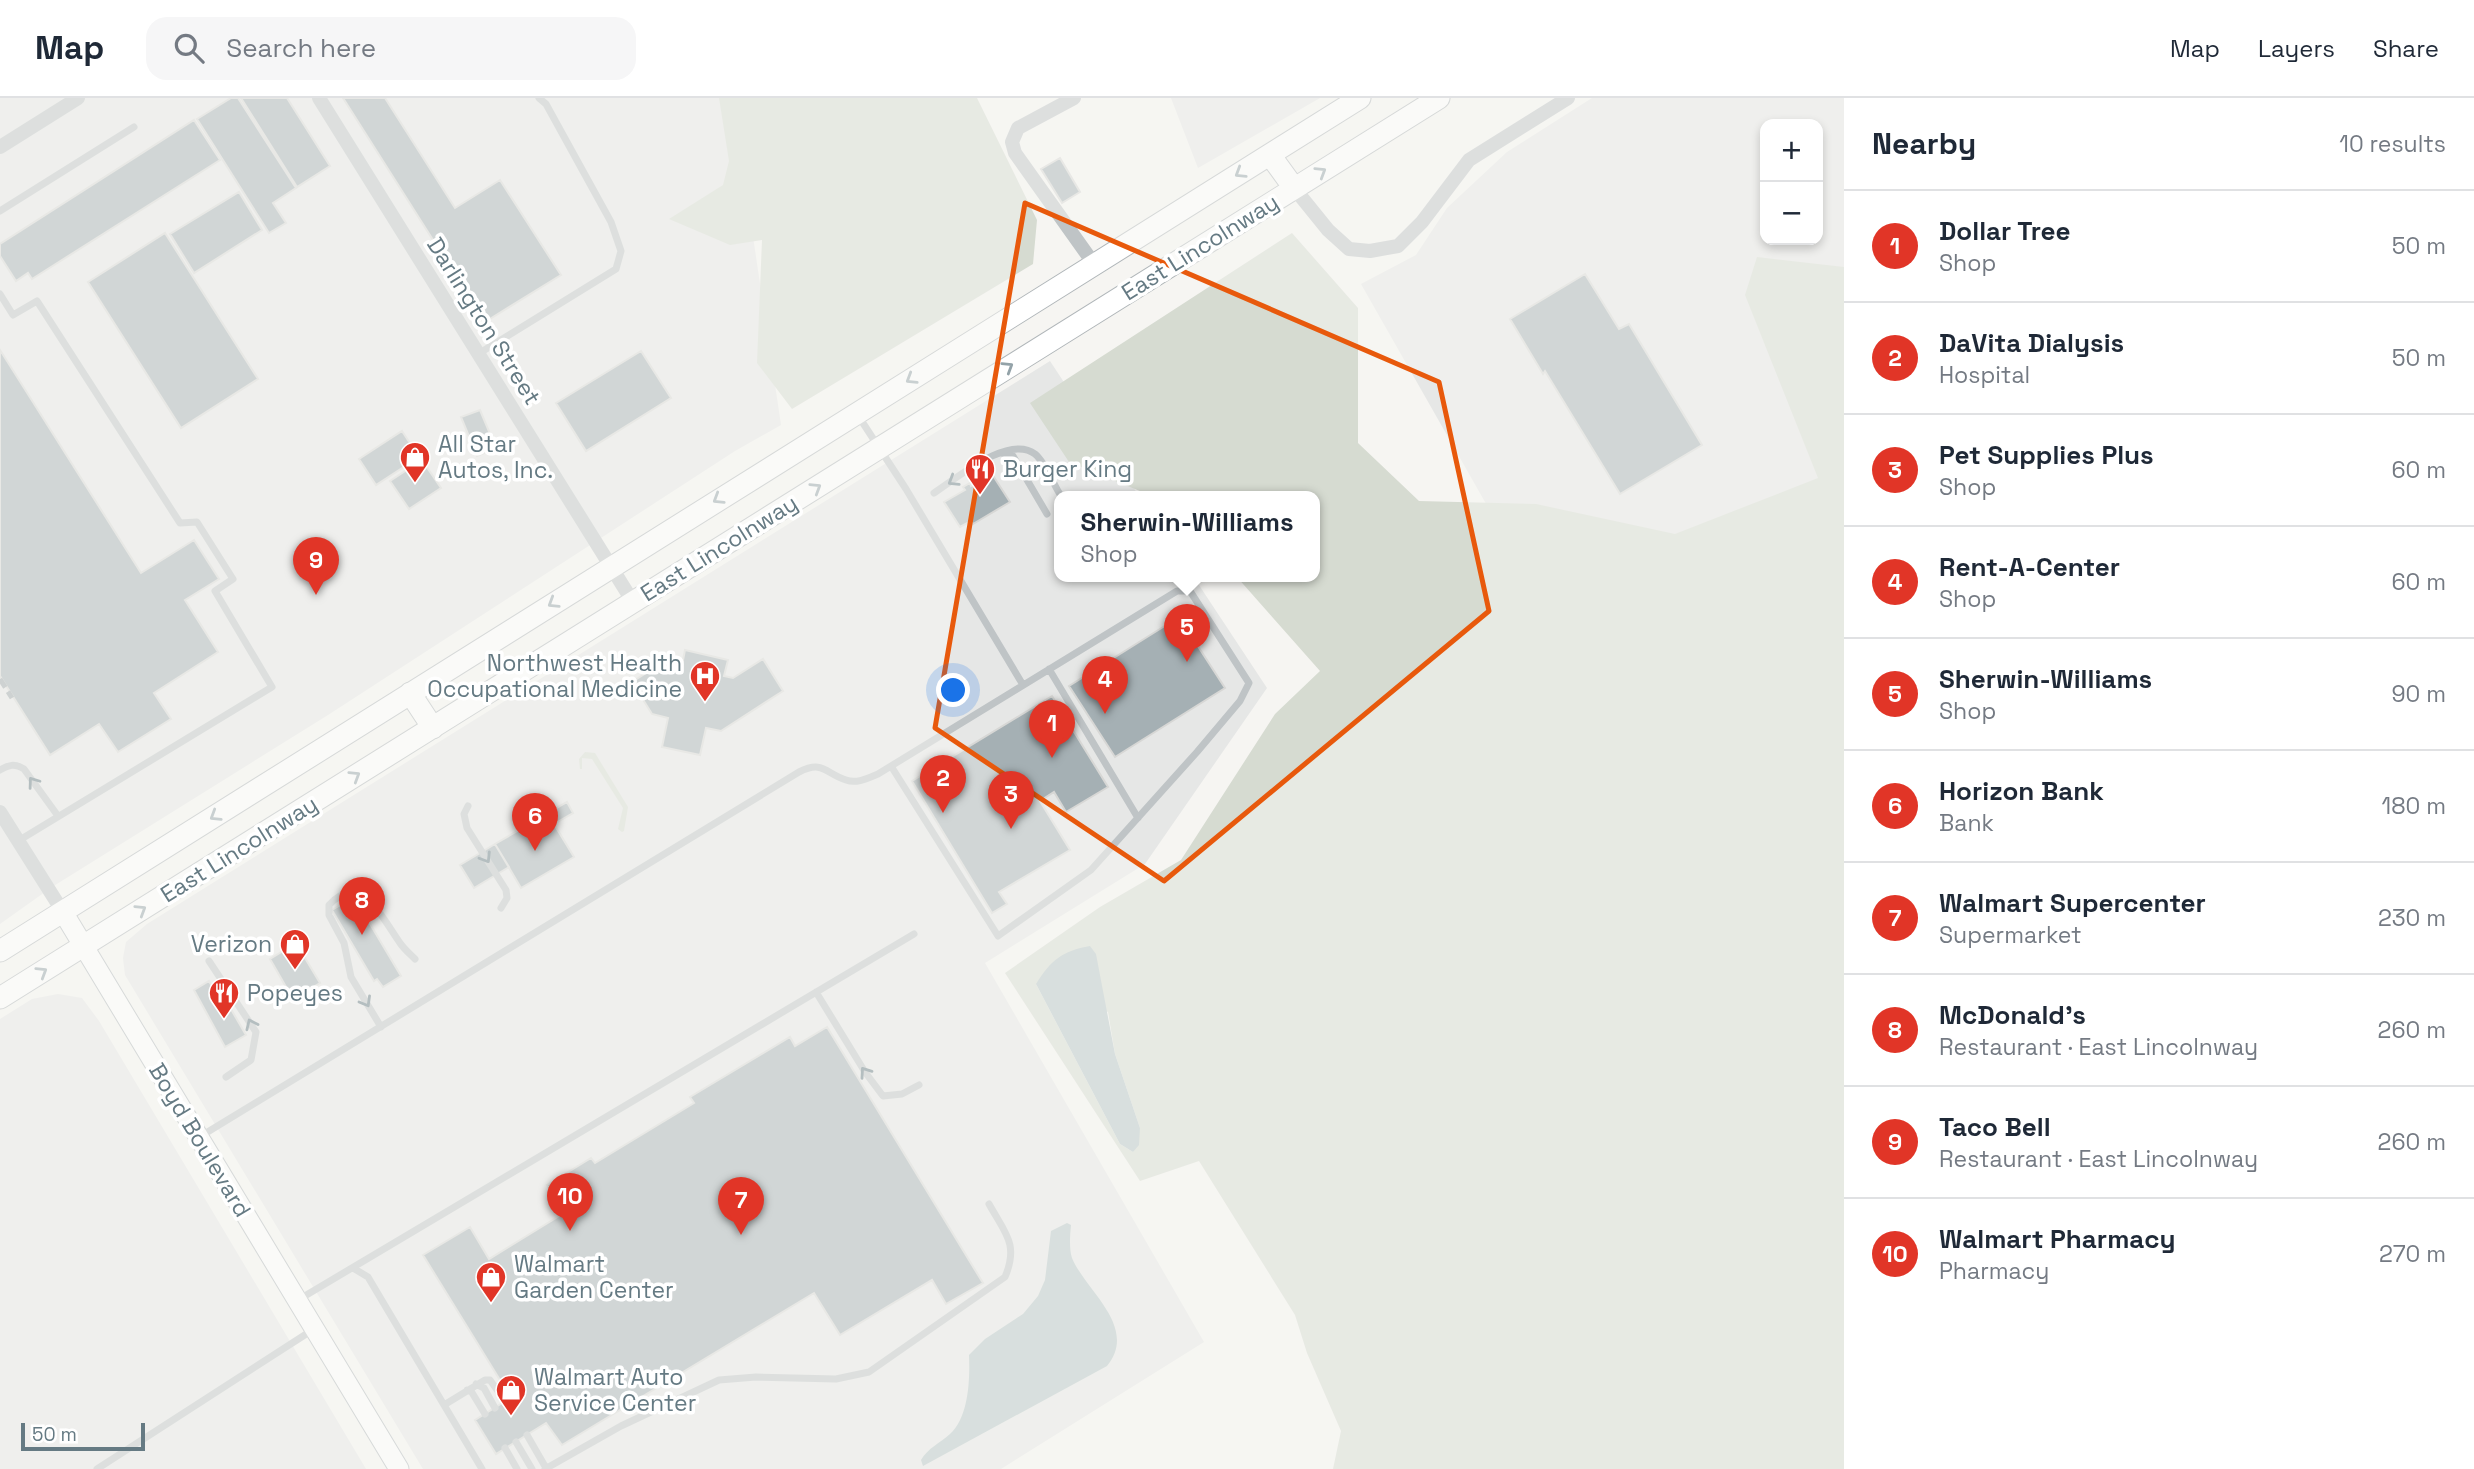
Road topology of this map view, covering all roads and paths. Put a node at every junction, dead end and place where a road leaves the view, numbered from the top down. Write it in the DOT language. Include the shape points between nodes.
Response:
graph roads {
  1 [pos="78,98"];
  2 [pos="319,98"];
  3 [pos="539,98"];
  4 [pos="1074,98"];
  5 [pos="1360,98"];
  6 [pos="1439,98"];
  7 [pos="1568,98"];
  8 [pos="134,127"];
  9 [pos="0,147"];
  10 [pos="1270,155"];
  11 [pos="1294,188"];
  12 [pos="0,211"];
  13 [pos="1094,264"];
  14 [pos="0,294"];
  15 [pos="478,354"];
  16 [pos="856,413"];
  17 [pos="880,447"];
  18 [pos="1000,452"];
  19 [pos="1058,491"];
  20 [pos="934,493"];
  21 [pos="1047,514"];
  22 [pos="610,566"];
  23 [pos="633,602"];
  24 [pos="1049,669"];
  25 [pos="1023,685"];
  26 [pos="410,693"];
  27 [pos="433,727"];
  28 [pos="891,766"];
  29 [pos="0,770"];
  30 [pos="468,806"];
  31 [pos="0,811"];
  32 [pos="58,816"];
  33 [pos="1138,818"];
  34 [pos="19,841"];
  35 [pos="501,908"];
  36 [pos="64,912"];
  37 [pos="914,934"];
  38 [pos="83,946"];
  39 [pos="0,951"];
  40 [pos="415,960"];
  41 [pos="209,961"];
  42 [pos="816,992"];
  43 [pos="0,998"];
  44 [pos="380,1027"];
  45 [pos="226,1077"];
  46 [pos="919,1085"];
  47 [pos="199,1138"];
  48 [pos="989,1204"];
  49 [pos="353,1268"];
  50 [pos="298,1301"];
  51 [pos="314,1329"];
  52 [pos="476,1384"];
  53 [pos="467,1390"];
  54 [pos="505,1401"];
  55 [pos="444,1405"];
  56 [pos="495,1408"];
  57 [pos="485,1414"];
  58 [pos="527,1435"];
  59 [pos="516,1442"];
  60 [pos="505,1448"];
  61 [pos="97,1469"];
  62 [pos="399,1469"];
  63 [pos="482,1469"];
  64 [pos="517,1469"];
  65 [pos="532,1469"];
  66 [pos="545,1469"];
  1 -- 9 [label="street"];
  2 -- 15 [label="street, Darlington Street"];
  3 -- 15 [label="lane" via="611,222 621,251 616,269"];
  4 -- 13 [label="street" via="1018,128 1012,142"];
  5 -- 10 [label="main road, East Lincolnway"];
  11 -- 6 [label="main road, East Lincolnway, one-way"];
  7 -- 11 [label="street" via="1469,160 1398,246 1349,249"];
  8 -- 12 [label="lane"];
  10 -- 11 [label="main road"];
  10 -- 13 [label="main road, East Lincolnway, one-way"];
  17 -- 11 [label="main road, East Lincolnway, one-way"];
  13 -- 16 [label="main road, East Lincolnway, one-way"];
  14 -- 32 [label="lane" via="13,315 37,300 180,523 197,522 233,579 215,591 272,687"];
  15 -- 22 [label="street, Darlington Street"];
  16 -- 17 [label="lane"];
  16 -- 22 [label="main road, East Lincolnway, one-way"];
  23 -- 17 [label="main road, East Lincolnway, one-way"];
  17 -- 25 [label="lane"];
  18 -- 19 [label="lane" via="1024,448 1037,456"];
  18 -- 20 [label="lane, one-way"];
  18 -- 21 [label="lane" via="1013,456"];
  22 -- 23 [label="street, Darlington Street"];
  22 -- 26 [label="main road, East Lincolnway, one-way"];
  23 -- 27 [label="main road, East Lincolnway"];
  24 -- 25 [label="lane"];
  24 -- 33 [label="lane"];
  24 -- 33 [label="lane" via="1177,591 1190,591 1249,683 1240,701"];
  25 -- 28 [label="lane"];
  26 -- 27 [label="main road"];
  26 -- 36 [label="main road, East Lincolnway, one-way"];
  38 -- 27 [label="main road, East Lincolnway, one-way"];
  28 -- 33 [label="lane" via="998,936 1091,870"];
  28 -- 44 [label="lane" via="863,780 848,781 819,766 809,768"];
  32 -- 29 [label="lane, one-way" via="24,769 9,765"];
  30 -- 35 [label="lane, one-way" via="464,814 467,828 506,890"];
  31 -- 34 [label="street, Boyd Boulevard"];
  32 -- 34 [label="lane"];
  34 -- 36 [label="street, Boyd Boulevard"];
  36 -- 38 [label="street, Boyd Boulevard"];
  36 -- 39 [label="main road, East Lincolnway"];
  37 -- 42 [label="lane"];
  43 -- 38 [label="main road, East Lincolnway, one-way"];
  38 -- 47 [label="street, Boyd Boulevard"];
  40 -- 44 [label="lane, one-way" via="381,912 358,894 336,897 329,905 351,977"];
  45 -- 41 [label="lane, one-way" via="251,1060 256,1032"];
  46 -- 42 [label="lane, one-way" via="902,1094 883,1096"];
  42 -- 49 [label="lane"];
  44 -- 47 [label="lane"];
  47 -- 50 [label="street, Boyd Boulevard"];
  48 -- 66 [label="lane" via="1010,1242 1013,1259 1005,1277 869,1372 836,1379 719,1380 621,1426"];
  49 -- 50 [label="lane"];
  49 -- 55 [label="lane" via="368,1277"];
  50 -- 51 [label="street, Boyd Boulevard"];
  51 -- 61 [label="lane"];
  51 -- 62 [label="street, Boyd Boulevard"];
  52 -- 53 [label="lane"];
  52 -- 54 [label="lane" via="490,1380"];
  52 -- 56 [label="lane" via="484,1388"];
  53 -- 55 [label="lane"];
  53 -- 57 [label="lane"];
  55 -- 63 [label="lane"];
  58 -- 66 [label="lane"];
  59 -- 65 [label="lane"];
  60 -- 64 [label="lane"];
}
